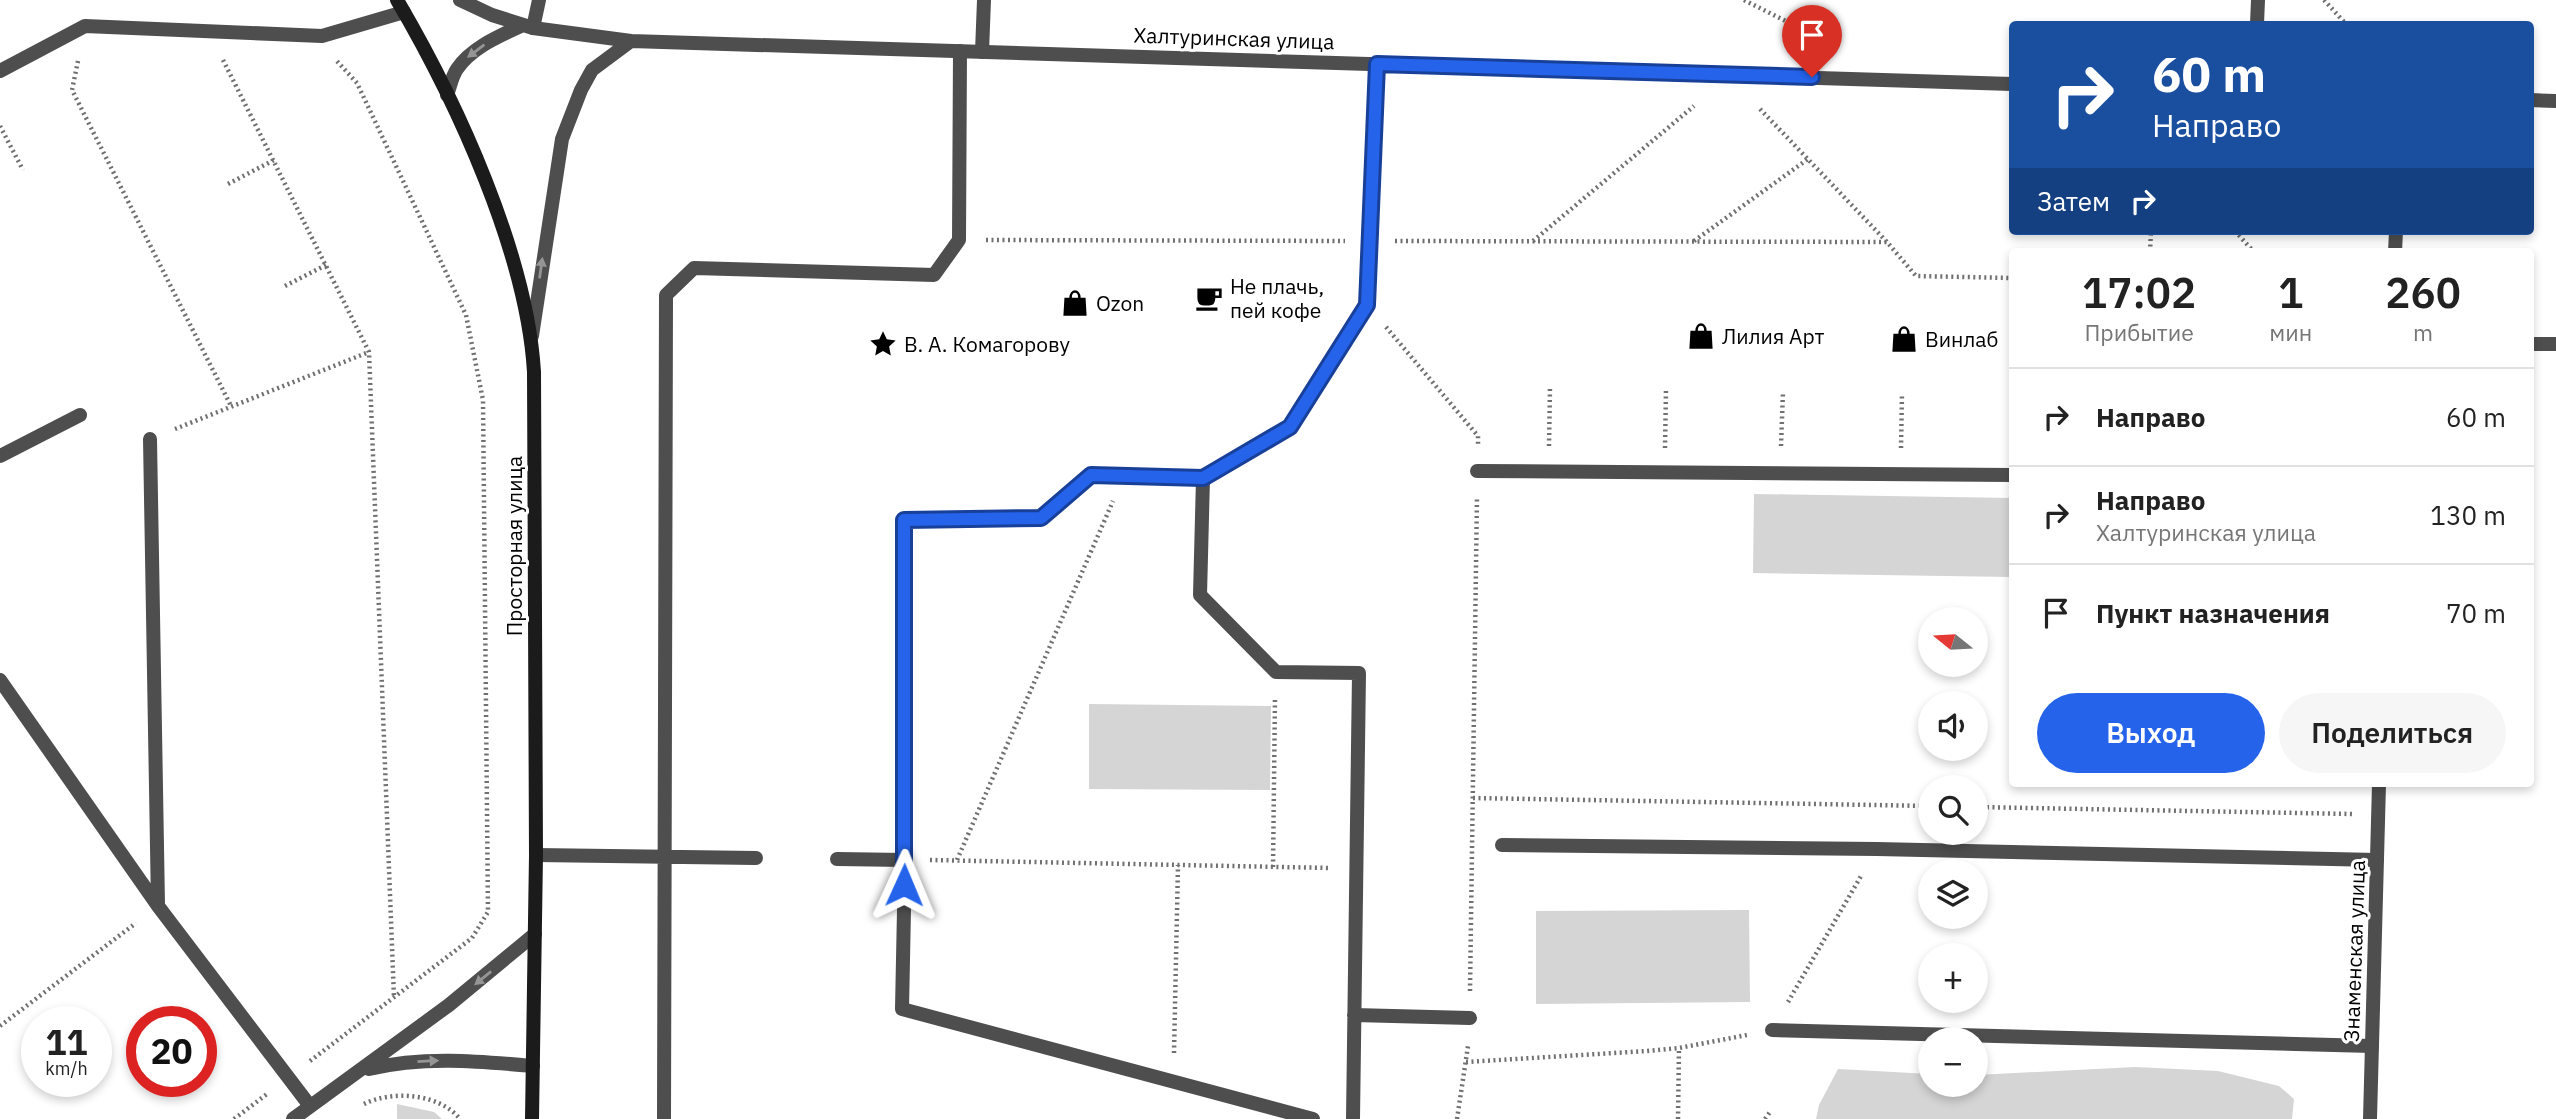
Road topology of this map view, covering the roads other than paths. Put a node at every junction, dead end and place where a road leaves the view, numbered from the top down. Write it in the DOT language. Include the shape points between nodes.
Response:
graph roads {
  1 [pos="460,0"];
  2 [pos="539,0"];
  3 [pos="984,0"];
  4 [pos="2258,0"];
  5 [pos="400,6"];
  6 [pos="2257,21"];
  7 [pos="528,27"];
  8 [pos="631,41"];
  9 [pos="960,51"];
  10 [pos="982,52"];
  11 [pos="1377,64"];
  12 [pos="0,71"];
  13 [pos="2009,83"];
  14 [pos="447,95"];
  15 [pos="2534,100"];
  16 [pos="2556,101"];
  17 [pos="532,336"];
  18 [pos="2534,344"];
  19 [pos="2556,344"];
  20 [pos="80,415"];
  21 [pos="150,439"];
  22 [pos="0,456"];
  23 [pos="1477,471"];
  24 [pos="2009,475"];
  25 [pos="1203,478"];
  26 [pos="0,680"];
  27 [pos="2379,787"];
  28 [pos="1502,845"];
  29 [pos="536,855"];
  30 [pos="664,856"];
  31 [pos="756,858"];
  32 [pos="837,859"];
  33 [pos="905,860"];
  34 [pos="2377,860"];
  35 [pos="158,906"];
  36 [pos="535,934"];
  37 [pos="1354,1015"];
  38 [pos="1470,1018"];
  39 [pos="1772,1030"];
  40 [pos="2372,1046"];
  41 [pos="533,1066"];
  42 [pos="360,1071"];
  43 [pos="310,1106"];
  44 [pos="292,1119"];
  45 [pos="532,1119"];
  46 [pos="664,1119"];
  47 [pos="1313,1119"];
  48 [pos="1353,1119"];
  49 [pos="2370,1119"];
  1 -- 7 [label="street, Халтуринская улица"];
  2 -- 7 [label="street"];
  3 -- 10 [label="street"];
  4 -- 6 [label="street"];
  5 -- 12 [label="street" via="322,36 85,26"];
  5 -- 14 [label="main road, Просторная улица"];
  7 -- 8 [label="street, Халтуринская улица"];
  7 -- 14 [label="street, one-way" via="492,40 471,54 456,70"];
  8 -- 9 [label="street, Халтуринская улица"];
  17 -- 8 [label="street, one-way" via="562,139 592,70"];
  9 -- 10 [label="street, Халтуринская улица"];
  9 -- 30 [label="street" via="959,240 934,275 694,268 666,295"];
  10 -- 11 [label="street, Халтуринская улица"];
  11 -- 13 [label="street, Халтуринская улица"];
  11 -- 25 [label="street" via="1367,305 1290,427"];
  14 -- 17 [label="main road, Просторная улица" via="510,251"];
  15 -- 16 [label="street"];
  17 -- 29 [label="main road, Просторная улица"];
  18 -- 19 [label="street"];
  20 -- 22 [label="street"];
  21 -- 35 [label="street"];
  23 -- 24 [label="street"];
  25 -- 33 [label="street" via="1091,475 1041,518 904,520"];
  25 -- 37 [label="street" via="1200,594 1276,672 1359,673"];
  26 -- 35 [label="street"];
  27 -- 34 [label="street, Знаменская улица"];
  28 -- 34 [label="street"];
  29 -- 30 [label="street"];
  29 -- 36 [label="main road, Просторная улица"];
  30 -- 31 [label="street"];
  30 -- 46 [label="street"];
  32 -- 33 [label="street"];
  33 -- 47 [label="street" via="902,1009"];
  34 -- 40 [label="street, Знаменская улица"];
  35 -- 43 [label="street"];
  36 -- 41 [label="main road, Просторная улица"];
  36 -- 42 [label="street, one-way"];
  37 -- 38 [label="street"];
  37 -- 48 [label="street"];
  39 -- 40 [label="street"];
  40 -- 49 [label="street, Знаменская улица"];
  42 -- 41 [label="street, one-way" via="445,1060"];
  41 -- 45 [label="main road, Просторная улица"];
  42 -- 43 [label="street"];
  43 -- 44 [label="street"];
}
